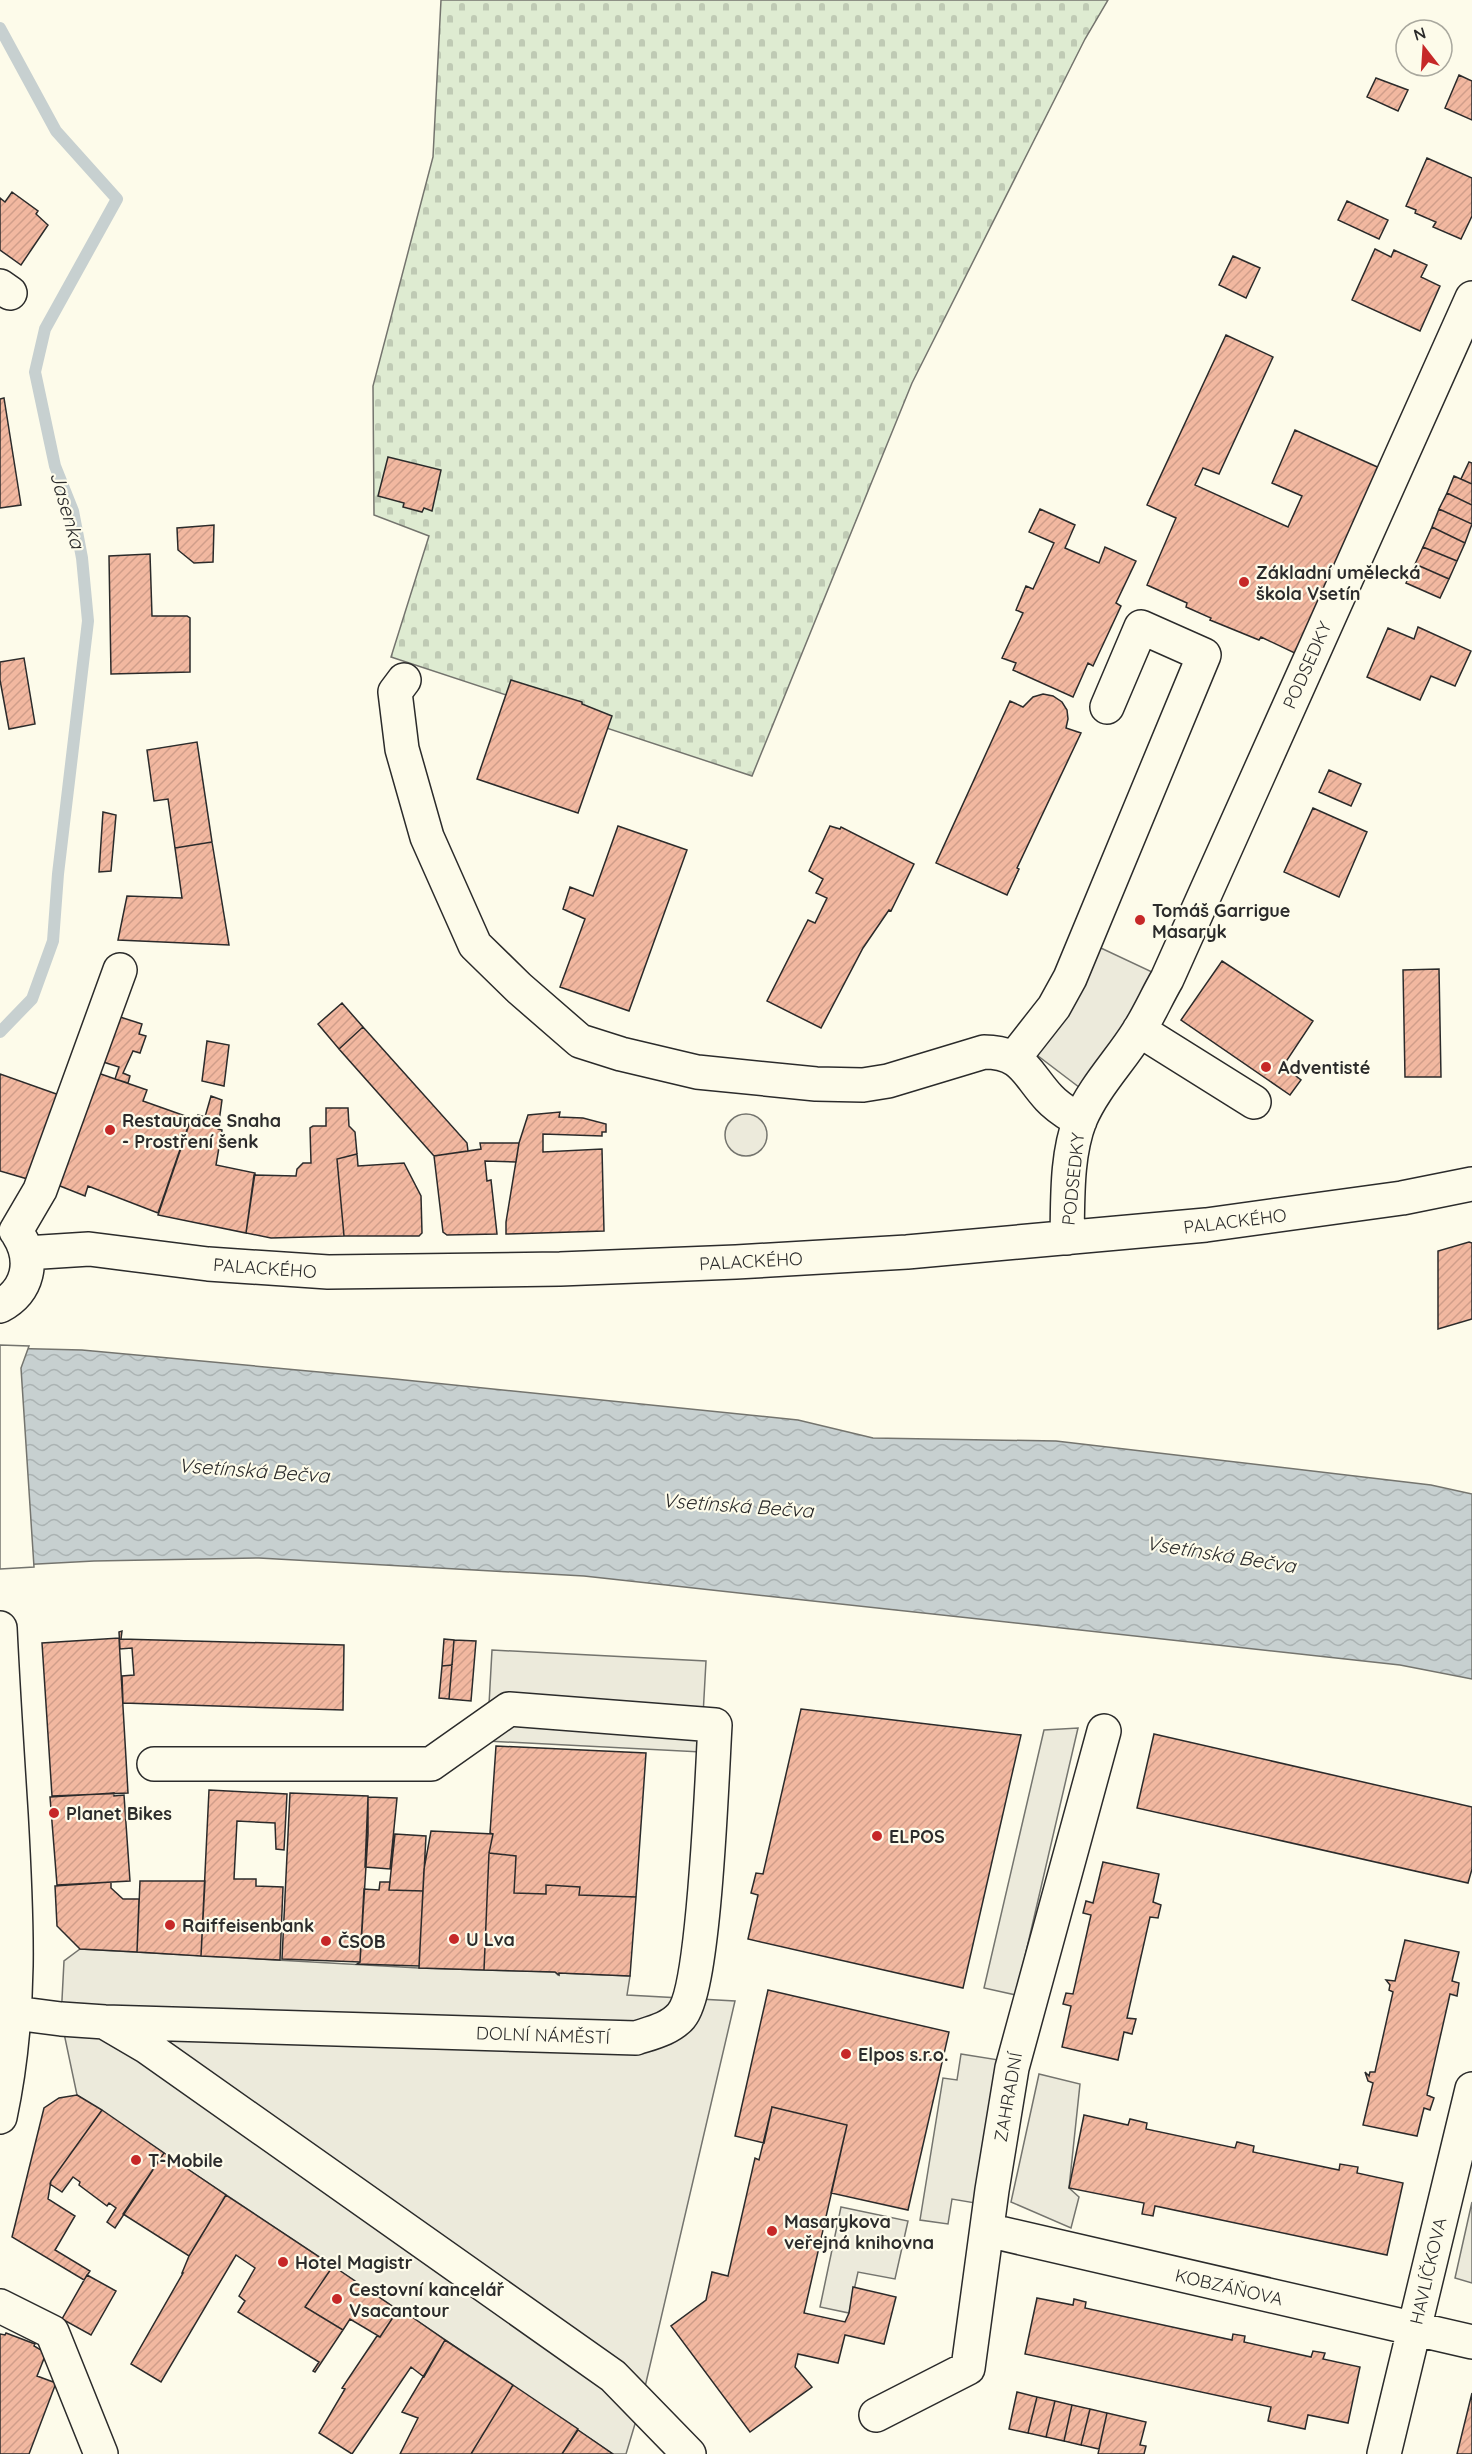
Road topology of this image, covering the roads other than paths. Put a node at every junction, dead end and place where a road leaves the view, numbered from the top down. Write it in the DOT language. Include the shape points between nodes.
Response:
graph roads {
  1 [pos="1472,298"];
  2 [pos="404,680"];
  3 [pos="1107,708"];
  4 [pos="120,970"];
  5 [pos="1139,1030"];
  6 [pos="1014,1058"];
  7 [pos="1254,1102"];
  8 [pos="1080,1121"];
  9 [pos="1472,1184"];
  10 [pos="14,1233"];
  11 [pos="1067,1238"];
  12 [pos="0,1306"];
  13 [pos="0,1628"];
  14 [pos="2,1695"];
  15 [pos="1104,1731"];
  16 [pos="154,1764"];
  17 [pos="15,2013"];
  18 [pos="105,2022"];
  19 [pos="1472,2089"];
  20 [pos="0,2117"];
  21 [pos="987,2230"];
  22 [pos="0,2306"];
  23 [pos="1414,2330"];
  24 [pos="1472,2342"];
  25 [pos="876,2415"];
  26 [pos="101,2454"];
  27 [pos="689,2454"];
  28 [pos="1384,2454"];
  1 -- 5 [label="street, PODSEDKY" via="1167,979"];
  2 -- 6 [label="street" via="395,692 402,749 427,837 475,945 580,1041 697,1072 816,1084 888,1081 984,1052"];
  3 -- 6 [label="street" via="1141,627 1204,655 1071,978"];
  4 -- 10 [label="street" via="40,1190"];
  5 -- 7 [label="street"];
  5 -- 8 [label="street, PODSEDKY"];
  6 -- 8 [label="street" via="1025,1066 1049,1098"];
  8 -- 11 [label="street, PODSEDKY" via="1068,1190"];
  9 -- 11 [label="street, PALACKÉHO" via="1299,1213"];
  10 -- 11 [label="street, PALACKÉHO" via="89,1249 179,1261 328,1272 736,1262"];
  10 -- 12 [label="street" via="28,1270 22,1286"];
  13 -- 14 [label="street"];
  14 -- 17 [label="street" via="14,1874"];
  15 -- 21 [label="street, ZAHRADNÍ" via="1012,2068"];
  16 -- 18 [label="street, DOLNÍ NÁMĚSTÍ" via="431,1764 509,1709 715,1725 699,1950 682,2016 663,2029 636,2038"];
  17 -- 18 [label="street, DOLNÍ NÁMĚSTÍ"];
  17 -- 20 [label="street"];
  18 -- 27 [label="street, DOLNÍ NÁMĚSTÍ" via="147,2047 614,2376"];
  19 -- 23 [label="street, HAVLÍČKOVA"];
  21 -- 23 [label="street, KOBZÁŇOVA"];
  21 -- 25 [label="street, ZAHRADNÍ" via="968,2368"];
  22 -- 26 [label="street" via="52,2332"];
  23 -- 24 [label="street, KOBZÁŇOVA"];
  23 -- 28 [label="street, HAVLÍČKOVA"];
}
